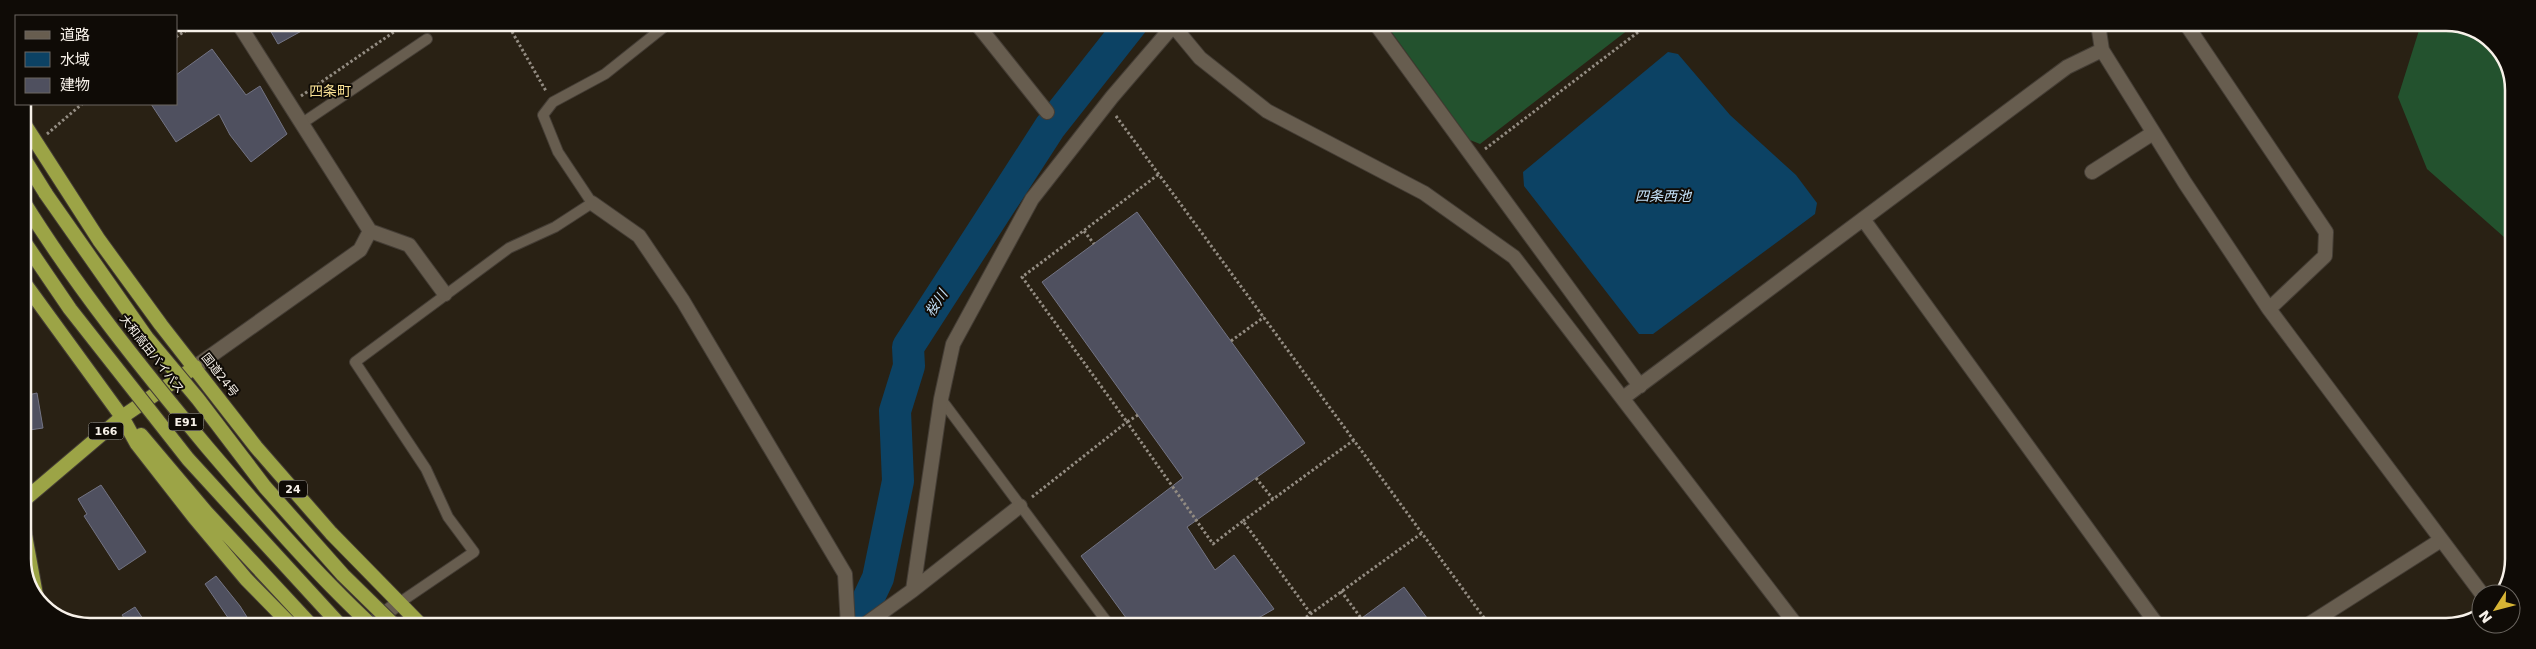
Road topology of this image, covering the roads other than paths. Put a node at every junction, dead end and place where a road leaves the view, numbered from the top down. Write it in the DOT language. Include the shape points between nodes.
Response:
graph roads {
  1 [pos="243,31"];
  2 [pos="659,31"];
  3 [pos="982,31"];
  4 [pos="1166,31"];
  5 [pos="1178,31"];
  6 [pos="1381,31"];
  7 [pos="2101,31"];
  8 [pos="2191,31"];
  9 [pos="427,39"];
  10 [pos="2102,50"];
  11 [pos="1047,112"];
  12 [pos="301,124"];
  13 [pos="2153,133"];
  14 [pos="31,137"];
  15 [pos="31,170"];
  16 [pos="2092,172"];
  17 [pos="592,203"];
  18 [pos="31,213"];
  19 [pos="1863,219"];
  20 [pos="370,232"];
  21 [pos="31,252"];
  22 [pos="31,292"];
  23 [pos="445,294"];
  24 [pos="2269,309"];
  25 [pos="195,366"];
  26 [pos="1640,386"];
  27 [pos="1623,398"];
  28 [pos="941,399"];
  29 [pos="122,417"];
  30 [pos="31,495"];
  31 [pos="1020,506"];
  32 [pos="2440,540"];
  33 [pos="2474,584"];
  34 [pos="912,590"];
  35 [pos="399,603"];
  36 [pos="284,618"];
  37 [pos="304,618"];
  38 [pos="334,618"];
  39 [pos="363,618"];
  40 [pos="379,618"];
  41 [pos="387,618"];
  42 [pos="414,618"];
  43 [pos="848,618"];
  44 [pos="874,618"];
  45 [pos="1104,618"];
  46 [pos="1791,618"];
  47 [pos="2152,618"];
  48 [pos="2318,618"];
  1 -- 12 [label="street"];
  2 -- 17 [label="lane" via="606,74 553,102 544,115 558,152"];
  3 -- 11 [label="street"];
  4 -- 28 [label="street" via="1032,199 953,344"];
  5 -- 27 [label="street" via="1200,58 1267,111 1424,193 1514,256"];
  6 -- 26 [label="street"];
  7 -- 10 [label="street"];
  8 -- 24 [label="street" via="2326,232 2325,256"];
  9 -- 12 [label="lane"];
  10 -- 13 [label="street"];
  10 -- 19 [label="street" via="2067,67"];
  12 -- 20 [label="street"];
  13 -- 16 [label="street"];
  13 -- 24 [label="street"];
  14 -- 25 [label="highway, 国道24号 / 24" via="99,240"];
  15 -- 41 [label="highway, bridge" via="148,338 265,487"];
  17 -- 23 [label="lane" via="555,227 509,248"];
  17 -- 43 [label="street" via="639,236 682,301 846,574"];
  18 -- 39 [label="highway, 大和高田バイパス / E91, bridge" via="89,297 165,397 249,496"];
  19 -- 26 [label="street"];
  19 -- 47 [label="street"];
  20 -- 23 [label="street" via="409,245"];
  20 -- 25 [label="street" via="360,250"];
  21 -- 38 [label="highway, E91, bridge" via="70,310 188,460"];
  22 -- 29 [label="highway"];
  23 -- 35 [label="lane" via="355,362 426,469 448,517 474,552"];
  24 -- 32 [label="street"];
  25 -- 29 [label="highway, 166"];
  25 -- 35 [label="highway, 国道24号 / 24" via="256,446 331,533"];
  26 -- 27 [label="street"];
  27 -- 46 [label="street"];
  28 -- 31 [label="lane"];
  28 -- 34 [label="street"];
  29 -- 30 [label="highway, 166"];
  29 -- 36 [label="highway" via="138,444 194,517"];
  29 -- 37 [label="highway"];
  31 -- 34 [label="street"];
  31 -- 45 [label="lane"];
  32 -- 33 [label="street"];
  32 -- 48 [label="street"];
  34 -- 44 [label="street"];
  35 -- 40 [label="street"];
  35 -- 42 [label="highway, 国道24号 / 24"];
}
